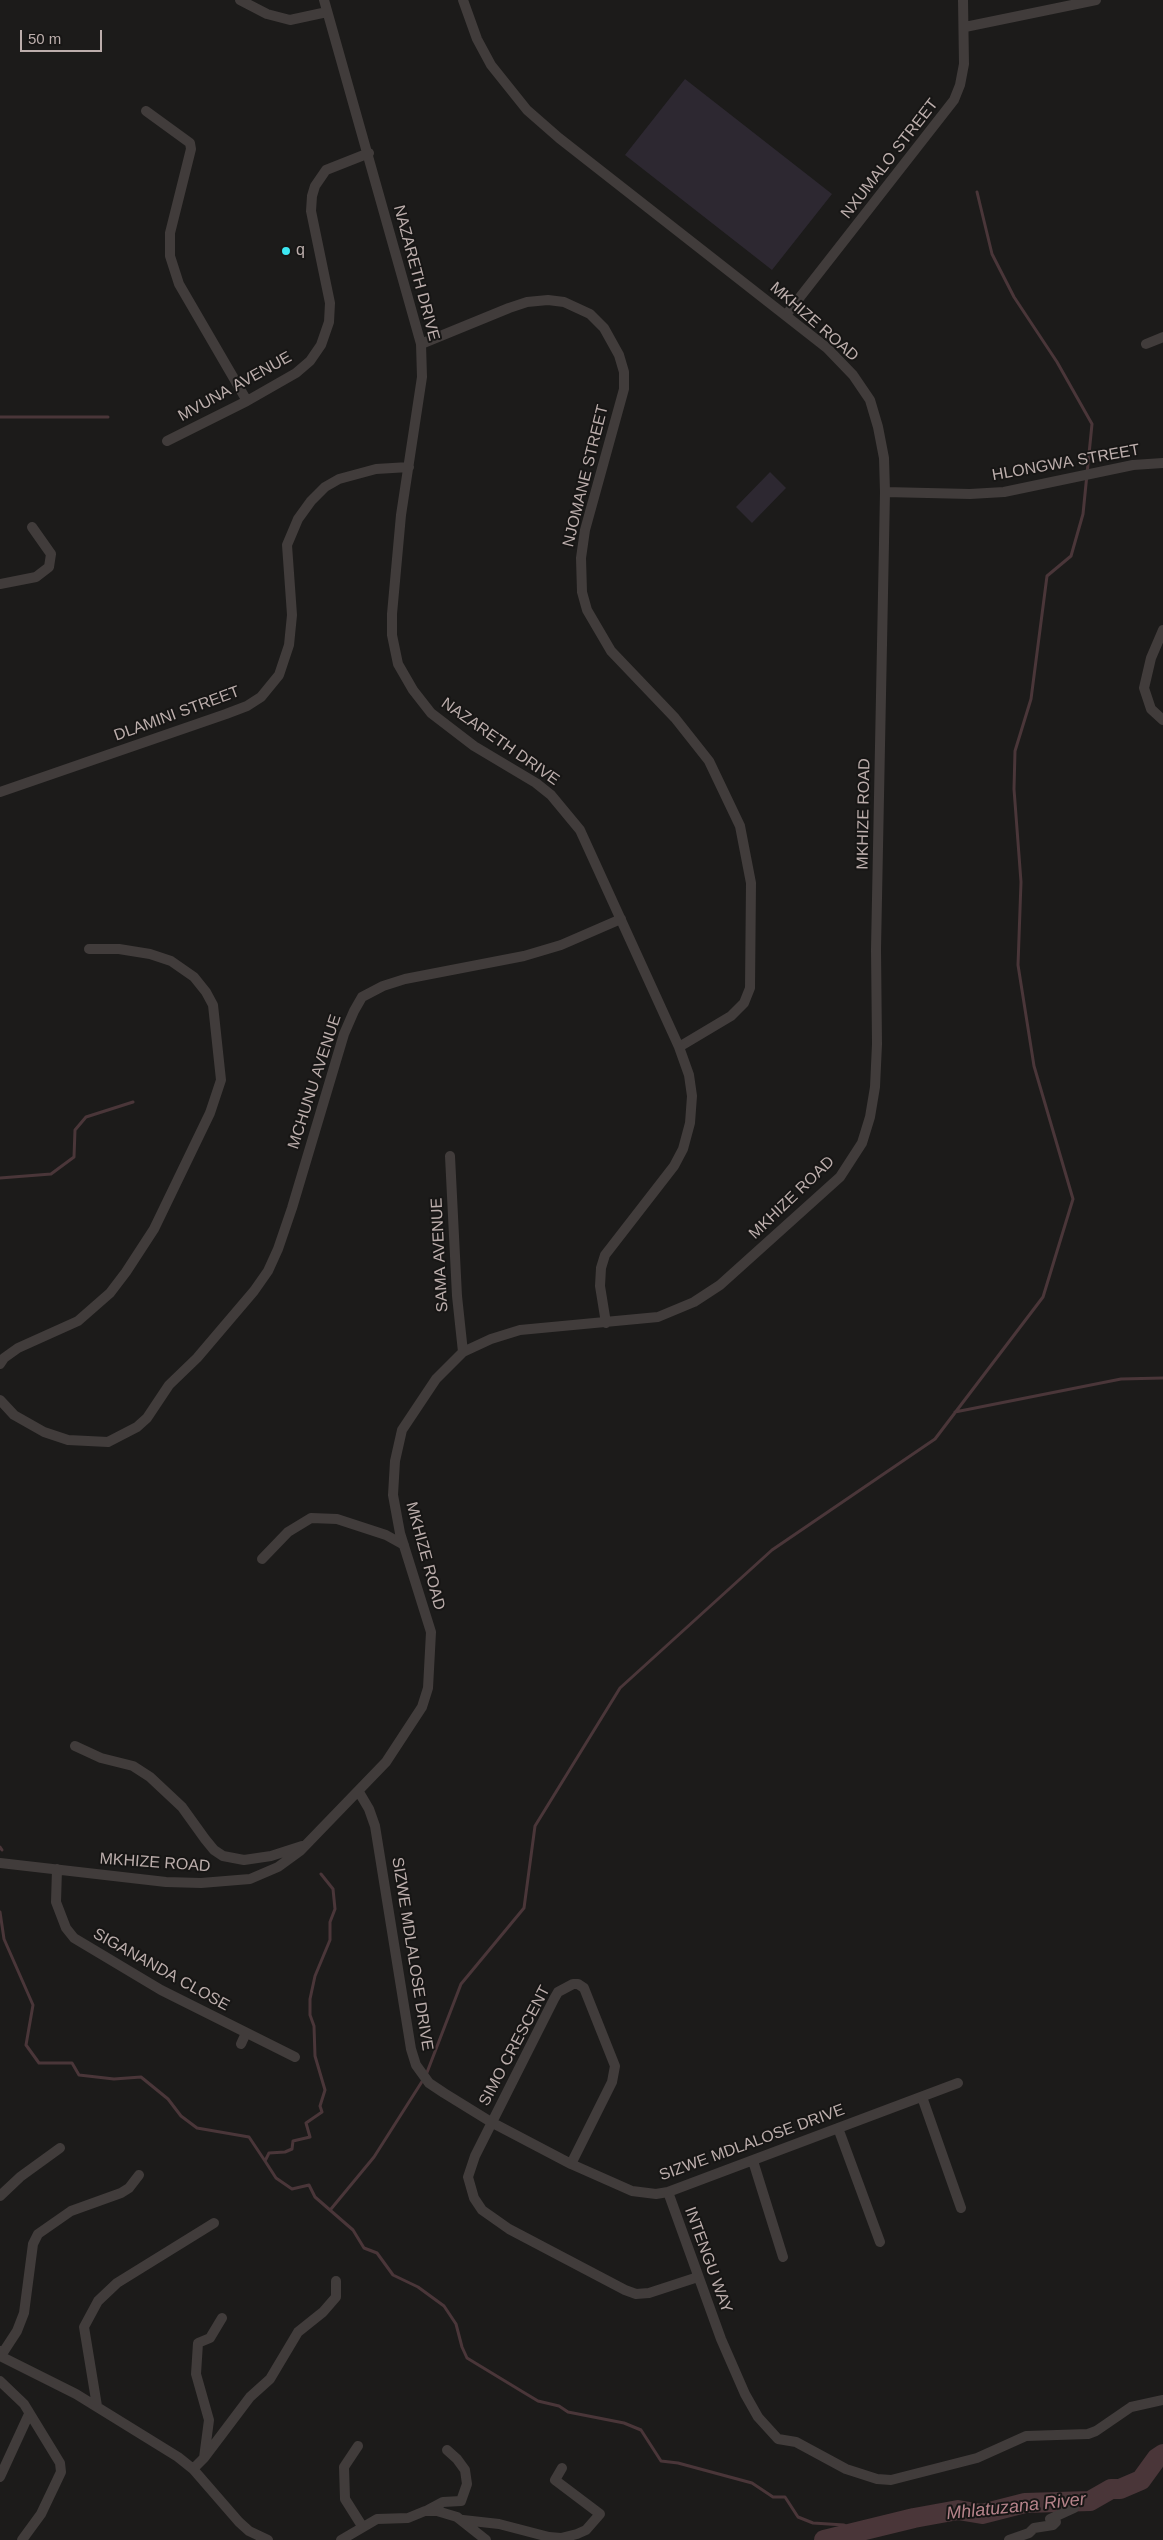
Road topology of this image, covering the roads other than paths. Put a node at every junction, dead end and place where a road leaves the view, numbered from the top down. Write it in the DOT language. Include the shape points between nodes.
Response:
graph roads {
  1 [pos="240,0"];
  2 [pos="324,0"];
  3 [pos="463,0"];
  4 [pos="963,0"];
  5 [pos="1096,0"];
  6 [pos="328,12"];
  7 [pos="965,27"];
  8 [pos="146,111"];
  9 [pos="369,153"];
  10 [pos="786,315"];
  11 [pos="1163,337"];
  12 [pos="421,344"];
  13 [pos="1146,344"];
  14 [pos="247,401"];
  15 [pos="167,441"];
  16 [pos="1163,463"];
  17 [pos="409,467"];
  18 [pos="884,492"];
  19 [pos="32,527"];
  20 [pos="0,584"];
  21 [pos="1163,630"];
  22 [pos="1163,720"];
  23 [pos="0,792"];
  24 [pos="621,919"];
  25 [pos="89,949"];
  26 [pos="679,1048"];
  27 [pos="450,1156"];
  28 [pos="606,1323"];
  29 [pos="464,1352"];
  30 [pos="0,1364"];
  31 [pos="0,1400"];
  32 [pos="404,1545"];
  33 [pos="262,1559"];
  34 [pos="75,1746"];
  35 [pos="359,1792"];
  36 [pos="307,1845"];
  37 [pos="0,1862"];
  38 [pos="57,1869"];
  39 [pos="246,2033"];
  40 [pos="241,2044"];
  41 [pos="295,2057"];
  42 [pos="958,2083"];
  43 [pos="922,2097"];
  44 [pos="491,2122"];
  45 [pos="838,2128"];
  46 [pos="60,2148"];
  47 [pos="754,2161"];
  48 [pos="571,2164"];
  49 [pos="139,2175"];
  50 [pos="668,2192"];
  51 [pos="0,2196"];
  52 [pos="961,2208"];
  53 [pos="214,2222"];
  54 [pos="880,2242"];
  55 [pos="784,2257"];
  56 [pos="698,2278"];
  57 [pos="336,2281"];
  58 [pos="222,2318"];
  59 [pos="0,2351"];
  60 [pos="0,2356"];
  61 [pos="0,2381"];
  62 [pos="1163,2400"];
  63 [pos="97,2406"];
  64 [pos="29,2414"];
  65 [pos="358,2446"];
  66 [pos="446,2450"];
  67 [pos="204,2458"];
  68 [pos="562,2468"];
  69 [pos="193,2469"];
  70 [pos="0,2477"];
  71 [pos="1074,2508"];
  72 [pos="424,2511"];
  73 [pos="463,2520"];
  74 [pos="362,2526"];
  75 [pos="22,2540"];
  76 [pos="268,2540"];
  77 [pos="341,2540"];
  78 [pos="486,2540"];
  79 [pos="1009,2540"];
  1 -- 6 [label="street" via="267,14 290,20"];
  2 -- 6 [label="street, NAZARETH DRIVE"];
  3 -- 10 [label="street, MKHIZE ROAD" via="491,65 527,110"];
  4 -- 7 [label="street, NXUMALO STREET"];
  5 -- 7 [label="street"];
  6 -- 9 [label="street, NAZARETH DRIVE"];
  7 -- 10 [label="street, NXUMALO STREET" via="962,74 954,100"];
  8 -- 14 [label="street" via="187,140 191,149 170,233 170,256 179,284"];
  9 -- 12 [label="street, NAZARETH DRIVE"];
  9 -- 14 [label="street, MVUNA AVENUE" via="326,170 312,196 311,211 330,303 329,322 321,345 296,373"];
  10 -- 18 [label="street, MKHIZE ROAD" via="827,348 853,375 870,400 884,458"];
  11 -- 13 [label="street"];
  12 -- 17 [label="street, NAZARETH DRIVE" via="422,377"];
  12 -- 26 [label="street, NJOMANE STREET" via="518,305 548,300 564,302 590,314 604,328 619,355 624,389 585,530 581,558 582,592 587,610 611,651 685,730 709,761 740,826 751,882 750,988 744,1003 731,1016"];
  14 -- 15 [label="street, MVUNA AVENUE"];
  16 -- 18 [label="street, HLONGWA STREET" via="1133,465 1004,492"];
  17 -- 23 [label="street, DLAMINI STREET" via="376,469 339,479 310,501 298,519 287,545 292,615 289,645 279,675 260,697 226,714"];
  17 -- 24 [label="street, NAZARETH DRIVE" via="392,614 394,648 404,678 442,723 536,783 566,812 580,830"];
  18 -- 28 [label="street, MKHIZE ROAD" via="876,1078 862,1143 827,1190 720,1285 694,1302 658,1317"];
  19 -- 20 [label="street" via="51,554 49,567 36,577"];
  21 -- 22 [label="street" via="1151,658 1144,688 1150,709"];
  24 -- 26 [label="street, NAZARETH DRIVE"];
  24 -- 31 [label="street, MCHUNU AVENUE" via="561,945 524,956 406,979 362,997 344,1034 278,1249 254,1292 169,1386 137,1428 108,1442 74,1441 55,1436 14,1415"];
  25 -- 30 [label="street" via="120,949 150,954 171,961 194,977 212,1005 220,1080 210,1113 142,1249 110,1293 78,1321 18,1348"];
  26 -- 28 [label="street, NAZARETH DRIVE" via="690,1081 690,1123 674,1166 605,1255 600,1286"];
  27 -- 29 [label="street, SAMA AVENUE" via="456,1296"];
  28 -- 29 [label="street, MKHIZE ROAD" via="520,1330 490,1339"];
  29 -- 32 [label="street, MKHIZE ROAD" via="436,1379 402,1430 395,1461 393,1495"];
  32 -- 33 [label="street" via="386,1535 336,1519 311,1518 288,1532"];
  32 -- 35 [label="street, MKHIZE ROAD" via="431,1632 428,1688 422,1707 402,1739"];
  34 -- 36 [label="street" via="101,1758 133,1766 150,1777 182,1807 205,1839 223,1856 244,1860"];
  35 -- 36 [label="street, MKHIZE ROAD"];
  35 -- 44 [label="street, SIZWE MDLALOSE DRIVE" via="375,1826 416,2064 429,2083"];
  36 -- 38 [label="street, MKHIZE ROAD" via="278,1867 250,1879 227,1882 166,1882"];
  37 -- 38 [label="street, MKHIZE ROAD"];
  38 -- 39 [label="street, SIGANANDA CLOSE" via="56,1902 66,1928 74,1938 161,1990"];
  39 -- 40 [label="street"];
  39 -- 41 [label="street, SIGANANDA CLOSE"];
  42 -- 43 [label="street, SIZWE MDLALOSE DRIVE"];
  43 -- 45 [label="street, SIZWE MDLALOSE DRIVE"];
  43 -- 52 [label="street"];
  44 -- 48 [label="street, SIZWE MDLALOSE DRIVE"];
  44 -- 48 [label="street, SIMO CRESCENT" via="554,1999 564,1988 578,1984 587,1995 614,2066 612,2082"];
  44 -- 56 [label="street" via="468,2176 474,2198 494,2220 636,2294 662,2290"];
  45 -- 47 [label="street, SIZWE MDLALOSE DRIVE"];
  45 -- 54 [label="street"];
  46 -- 51 [label="street"];
  47 -- 50 [label="street, SIZWE MDLALOSE DRIVE"];
  47 -- 55 [label="street"];
  48 -- 50 [label="street, SIZWE MDLALOSE DRIVE" via="632,2191"];
  49 -- 59 [label="street" via="121,2193 71,2211 38,2234 29,2262 24,2314 17,2331 4,2351"];
  50 -- 56 [label="street, INTENGU WAY"];
  53 -- 63 [label="street" via="117,2283 98,2301 84,2327"];
  56 -- 62 [label="street, INTENGU WAY" via="745,2394 772,2434 804,2445 846,2469 877,2480 891,2480 978,2458 1026,2436 1088,2434 1132,2407"];
  57 -- 67 [label="street" via="336,2297 298,2332 270,2379 250,2397"];
  58 -- 67 [label="street" via="210,2338 198,2343 195,2360 198,2384 209,2420"];
  60 -- 63 [label="street"];
  61 -- 64 [label="street" via="24,2404"];
  63 -- 69 [label="street"];
  64 -- 70 [label="street"];
  64 -- 75 [label="street" via="60,2463 61,2472 41,2514"];
  65 -- 74 [label="street" via="344,2467 345,2499"];
  66 -- 72 [label="street" via="465,2470 466,2484 461,2500 442,2502"];
  67 -- 69 [label="street"];
  68 -- 73 [label="street" via="555,2480 600,2514 586,2530 561,2538 499,2524"];
  69 -- 76 [label="street" via="239,2522"];
  71 -- 79 [label="street" via="1050,2519 1056,2522 1053,2525 1034,2528"];
  72 -- 73 [label="street" via="450,2514"];
  72 -- 74 [label="street" via="408,2518 377,2518"];
  73 -- 78 [label="street"];
  74 -- 77 [label="street"];
}
